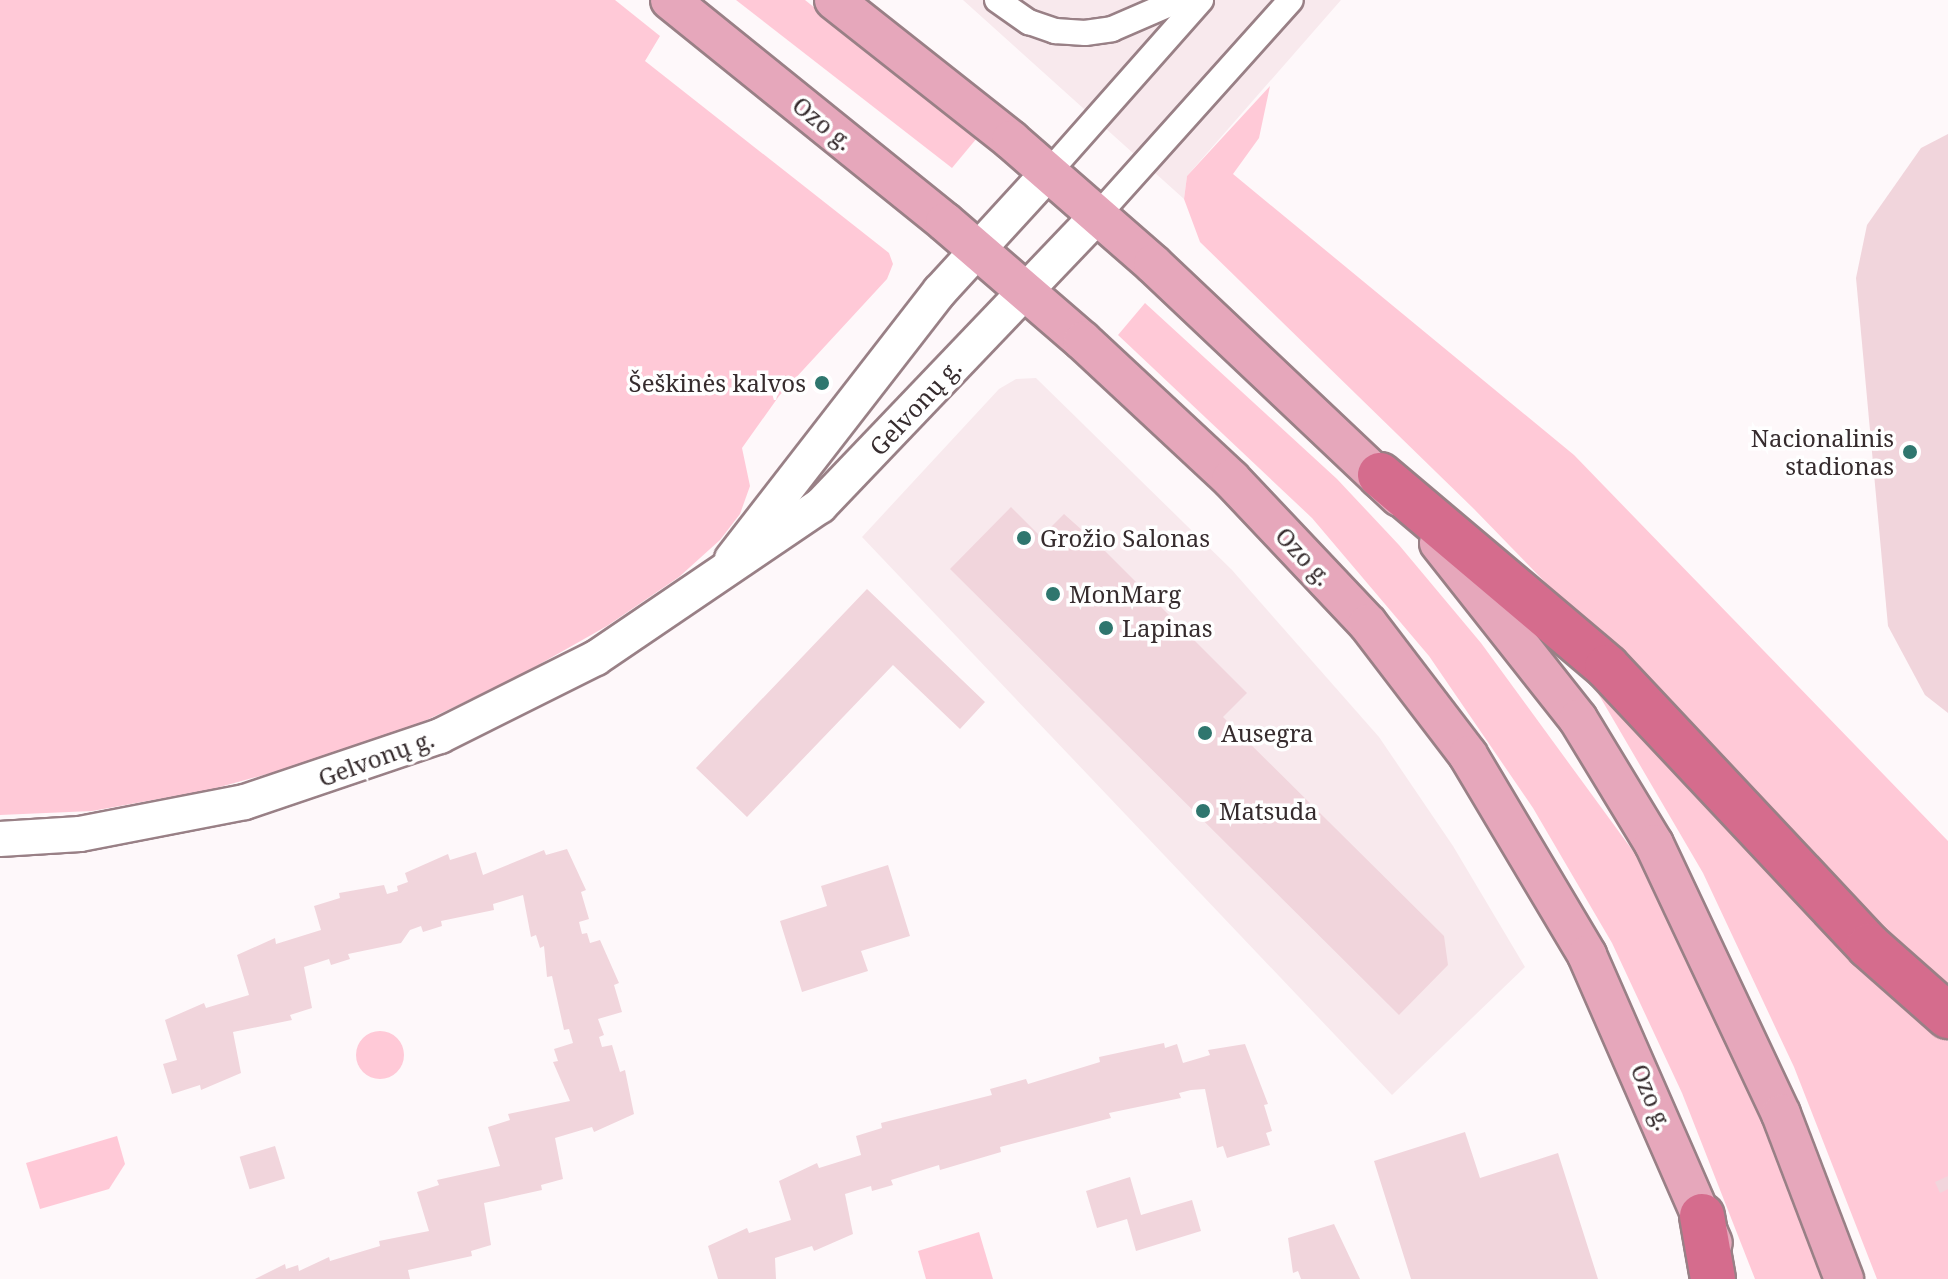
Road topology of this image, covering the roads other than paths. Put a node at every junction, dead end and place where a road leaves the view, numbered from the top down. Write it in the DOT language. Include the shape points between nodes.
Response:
graph roads {
  1 [pos="670,0"];
  2 [pos="834,0"];
  3 [pos="997,0"];
  4 [pos="1179,0"];
  5 [pos="1201,0"];
  6 [pos="1291,0"];
  7 [pos="1048,173"];
  8 [pos="1097,216"];
  9 [pos="978,250"];
  10 [pos="1025,291"];
  11 [pos="1380,475"];
  12 [pos="718,579"];
  13 [pos="0,839"];
  14 [pos="1948,1016"];
  15 [pos="1702,1216"];
  16 [pos="1713,1279"];
  17 [pos="1726,1279"];
  18 [pos="1844,1279"];
  1 -- 9 [label="main road, Ozo g."];
  2 -- 7 [label="main road"];
  3 -- 4 [label="street" via="1029,22 1085,33 1112,29"];
  5 -- 7 [label="street"];
  6 -- 8 [label="street"];
  7 -- 8 [label="main road"];
  7 -- 9 [label="main road, Gelvonų g."];
  8 -- 10 [label="main road, Gelvonų g."];
  8 -- 11 [label="main road"];
  9 -- 10 [label="main road, Ozo g."];
  9 -- 12 [label="main road, Gelvonų g." via="839,415"];
  10 -- 12 [label="main road, Gelvonų g." via="820,506"];
  10 -- 15 [label="main road, Ozo g." via="1231,479 1418,684 1519,834 1587,955"];
  11 -- 14 [label="highway" via="1607,667 1869,946"];
  11 -- 18 [label="main road" via="1486,598 1578,719 1654,844 1781,1114"];
  12 -- 13 [label="main road, Gelvonų g." via="596,658 527,695 440,736 342,772 159,822"];
  15 -- 16 [label="highway"];
  15 -- 17 [label="main road, Ozo g."];
}
